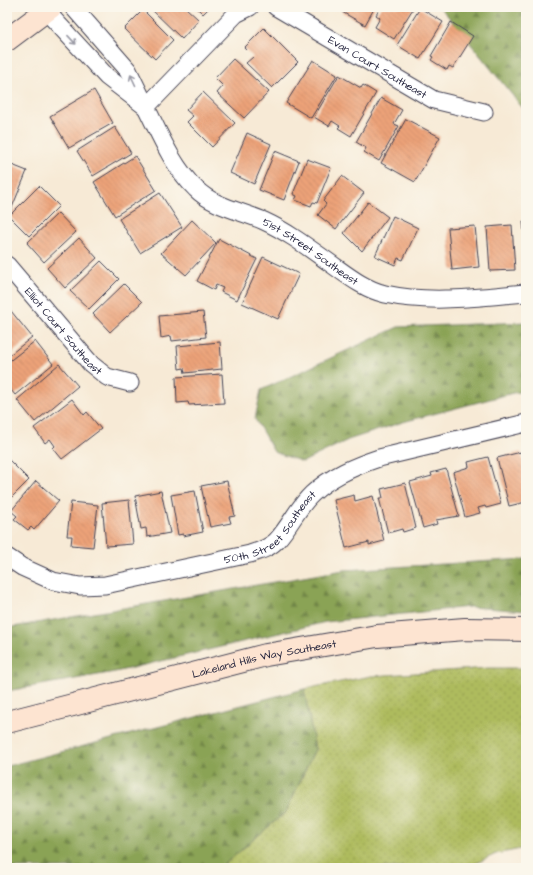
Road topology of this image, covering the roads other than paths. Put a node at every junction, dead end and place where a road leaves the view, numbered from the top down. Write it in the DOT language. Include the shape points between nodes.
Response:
graph roads {
  1 [pos="73,7"];
  2 [pos="250,7"];
  3 [pos="276,7"];
  4 [pos="48,9"];
  5 [pos="7,40"];
  6 [pos="146,107"];
  7 [pos="484,112"];
  8 [pos="7,265"];
  9 [pos="526,293"];
  10 [pos="130,383"];
  11 [pos="526,423"];
  12 [pos="7,557"];
  13 [pos="526,630"];
  14 [pos="7,722"];
  6 -- 1 [label="street, 51st Street Southeast, one-way" via="128,70"];
  2 -- 6 [label="street" via="236,14"];
  3 -- 7 [label="street, Evan Court Southeast" via="434,100"];
  4 -- 5 [label="street"];
  4 -- 6 [label="street, 51st Street Southeast, one-way" via="106,77"];
  6 -- 9 [label="street, 51st Street Southeast" via="182,173 197,190 218,204 264,221 298,240 358,283 383,294 416,299"];
  8 -- 10 [label="street, Elliot Court Southeast" via="91,364 107,377"];
  11 -- 12 [label="street, 50th Street Southeast" via="379,458 358,466 322,485 311,495 276,540 265,549 250,554 105,585 80,586 52,581"];
  13 -- 14 [label="street, Lakeland Hills Way Southeast" via="465,629 378,636 266,655"];
}
